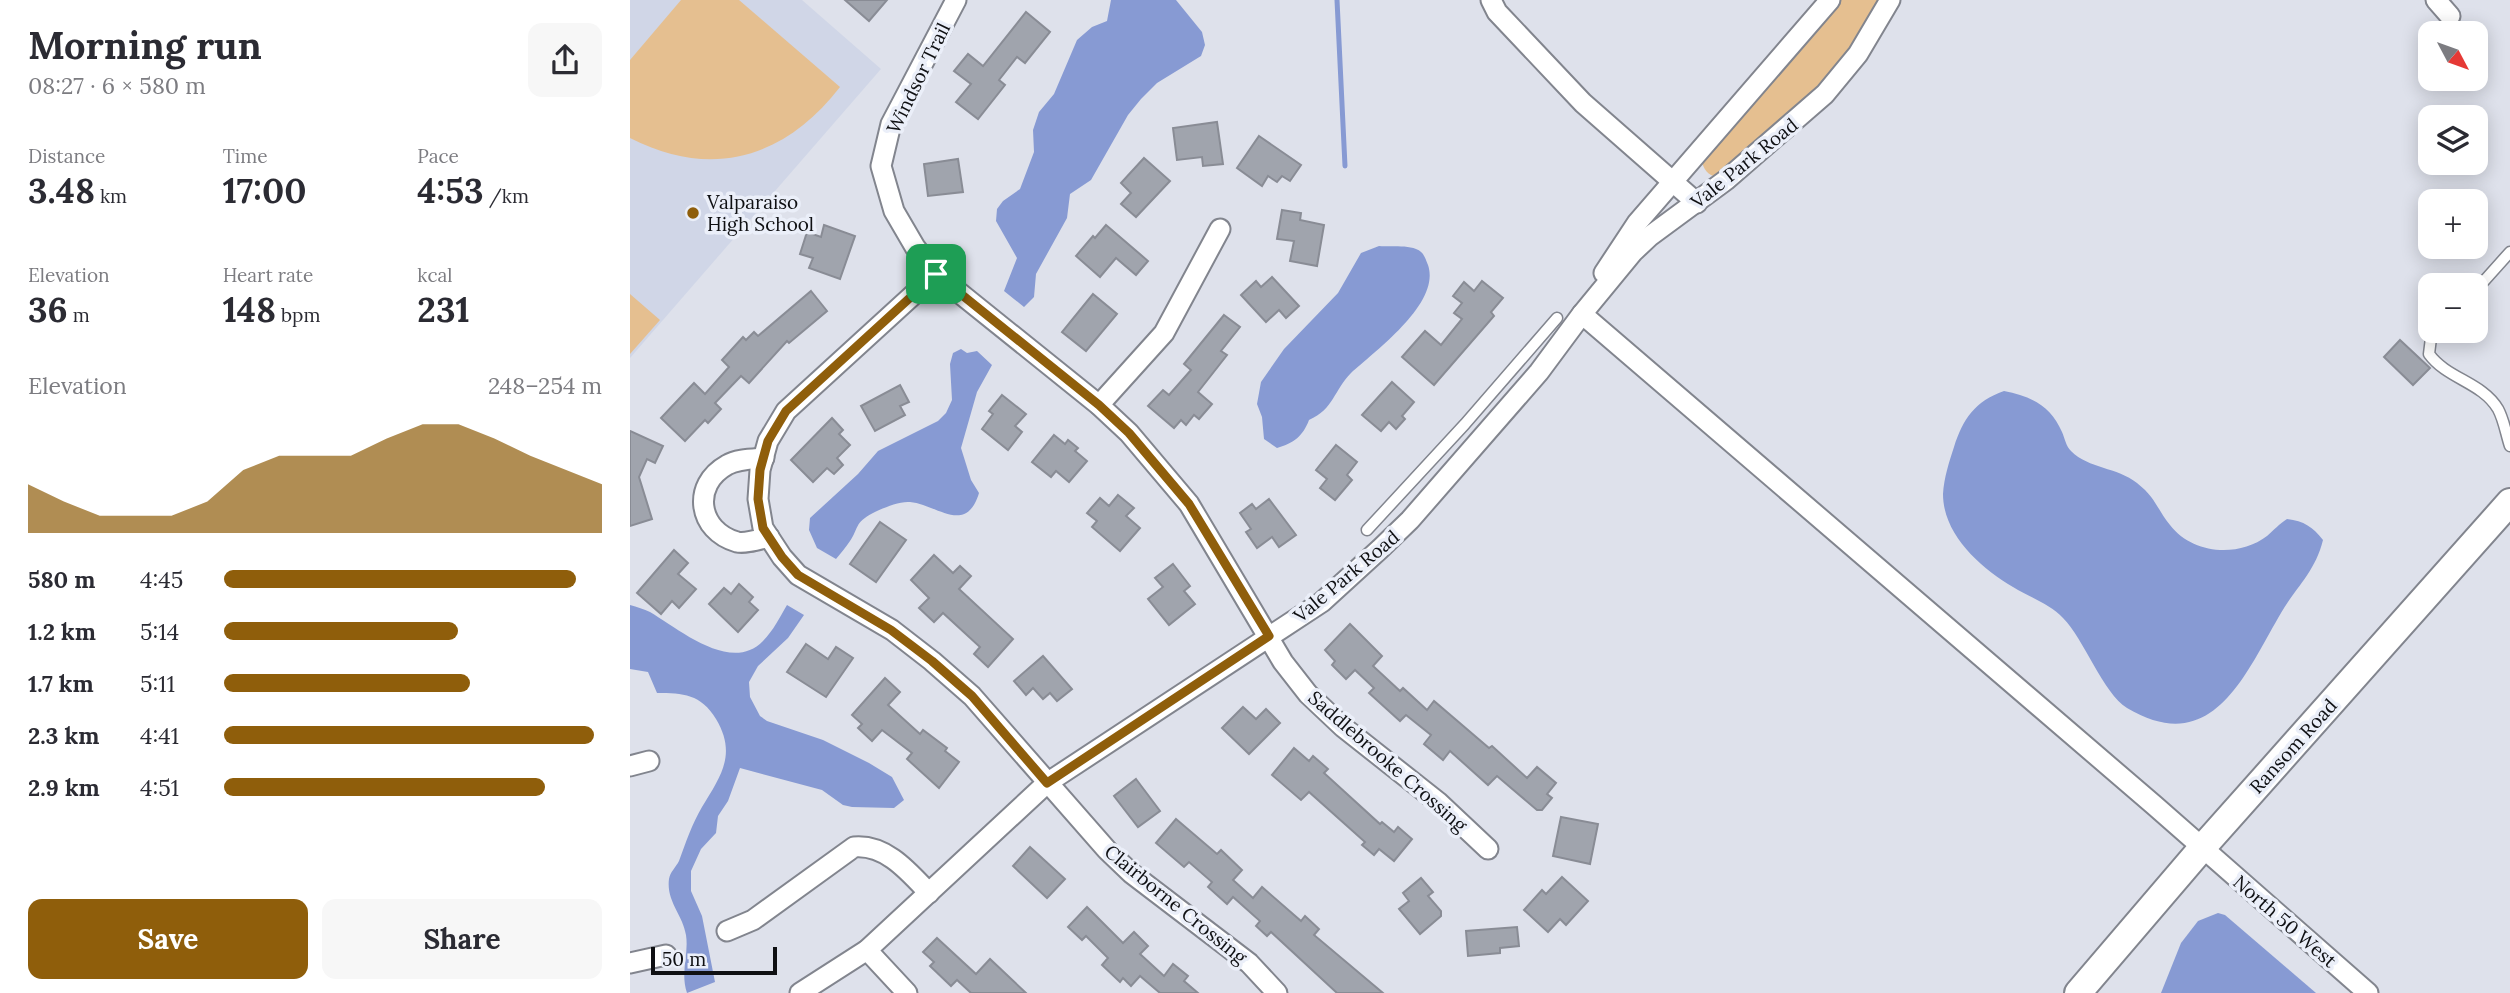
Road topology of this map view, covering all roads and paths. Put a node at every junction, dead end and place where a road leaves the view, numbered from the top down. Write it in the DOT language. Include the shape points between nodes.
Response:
graph roads {
  1 [pos="956,0"];
  2 [pos="1491,0"];
  3 [pos="1830,0"];
  4 [pos="1889,0"];
  5 [pos="2436,0"];
  6 [pos="2450,16"];
  7 [pos="1672,183"];
  8 [pos="1697,203"];
  9 [pos="1220,229"];
  10 [pos="2510,252"];
  11 [pos="936,274"];
  12 [pos="2488,277"];
  13 [pos="1582,314"];
  14 [pos="1557,318"];
  15 [pos="2430,343"];
  16 [pos="1099,405"];
  17 [pos="1465,424"];
  18 [pos="1482,438"];
  19 [pos="2510,446"];
  20 [pos="764,458"];
  21 [pos="2510,502"];
  22 [pos="1367,530"];
  23 [pos="769,537"];
  24 [pos="1269,636"];
  25 [pos="1047,783"];
  26 [pos="2202,848"];
  27 [pos="1488,849"];
  28 [pos="929,893"];
  29 [pos="727,931"];
  30 [pos="867,950"];
  31 [pos="666,955"];
  32 [pos="630,963"];
  33 [pos="800,993"];
  34 [pos="907,993"];
  35 [pos="1277,993"];
  36 [pos="2078,993"];
  37 [pos="2368,993"];
  1 -- 11 [label="street, Windsor Trail" via="891,124 881,166 894,211"];
  2 -- 7 [label="street" via="1497,12 1583,103"];
  3 -- 7 [label="street, Vale Park Road"];
  4 -- 8 [label="street, Vale Park Road" via="1858,54 1815,105"];
  5 -- 6 [label="street"];
  7 -- 8 [label="street"];
  7 -- 13 [label="street, Vale Park Road" via="1618,249"];
  8 -- 13 [label="street, Vale Park Road" via="1633,252"];
  9 -- 16 [label="street" via="1164,333"];
  10 -- 12 [label="lane"];
  11 -- 16 [label="street, Windsor Trail"];
  11 -- 20 [label="street" via="786,411 768,441"];
  13 -- 18 [label="street, Vale Park Road"];
  13 -- 26 [label="street, North 50 West"];
  14 -- 17 [label="lane"];
  15 -- 19 [label="lane" via="2429,354 2445,370 2483,392 2494,404"];
  16 -- 24 [label="street, Windsor Trail" via="1189,504"];
  17 -- 18 [label="lane"];
  17 -- 22 [label="lane"];
  18 -- 24 [label="street, Vale Park Road" via="1380,549 1322,601"];
  20 -- 23 [label="street" via="758,499"];
  20 -- 23 [label="street" via="729,463 714,474 704,488 703,504 707,518 720,533 739,543"];
  21 -- 26 [label="main road, Ransom Road"];
  23 -- 25 [label="street, Clairborne Crossing" via="798,575 891,630 942,669 972,696"];
  24 -- 25 [label="street, Vale Park Road"];
  24 -- 27 [label="street, Saddlebrooke Crossing" via="1317,703"];
  25 -- 28 [label="street, Vale Park Road"];
  25 -- 35 [label="street, Clairborne Crossing" via="1118,862 1249,963"];
  26 -- 36 [label="main road, Ransom Road"];
  26 -- 37 [label="street, North 50 West"];
  28 -- 29 [label="street" via="892,858 871,848 854,847 753,920"];
  28 -- 30 [label="street, Vale Park Road"];
  30 -- 33 [label="street, Vale Park Road"];
  30 -- 34 [label="street"];
  31 -- 32 [label="street"];
}
